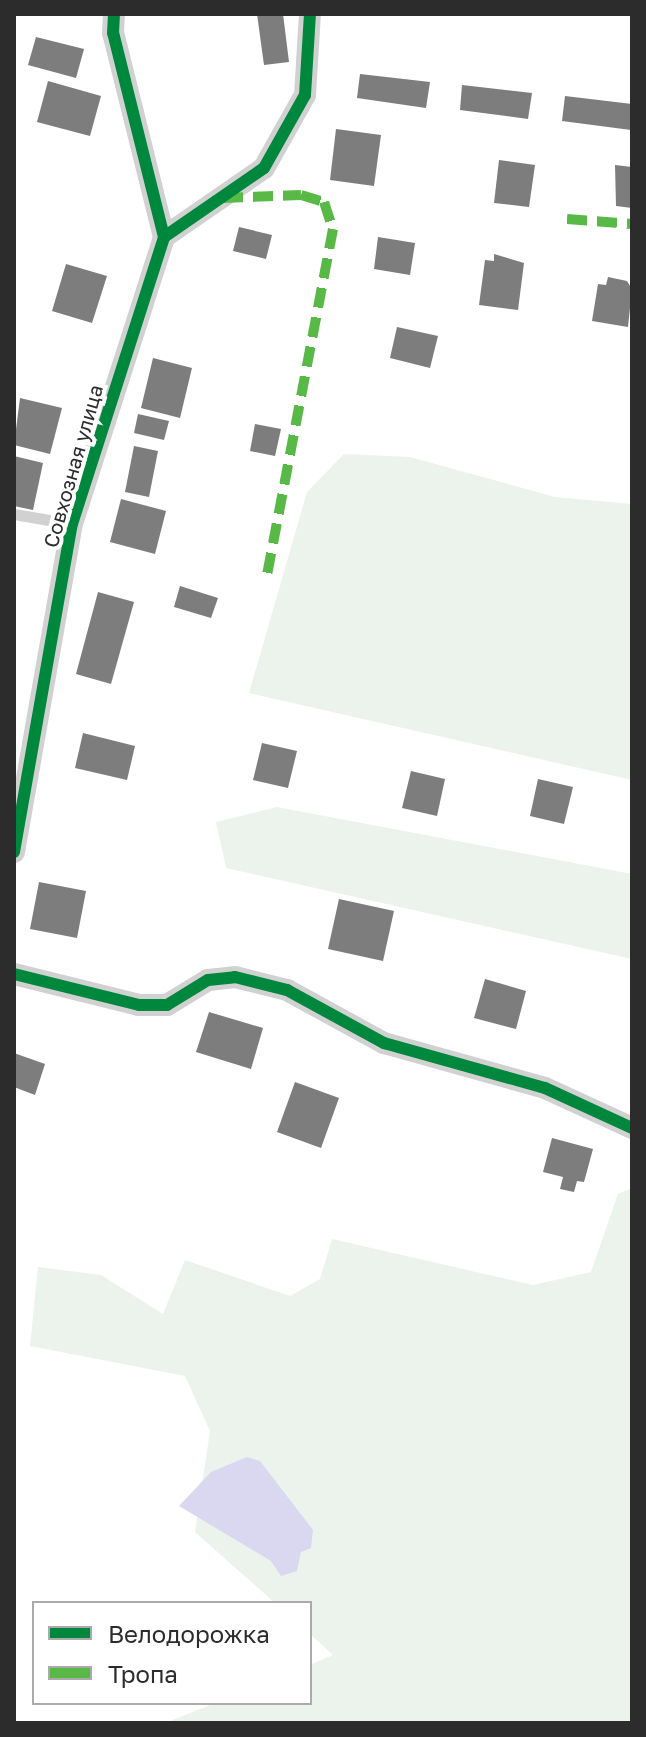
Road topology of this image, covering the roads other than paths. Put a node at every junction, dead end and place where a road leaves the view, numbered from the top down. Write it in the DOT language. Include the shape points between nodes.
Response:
graph roads {
  1 [pos="114,14"];
  2 [pos="310,14"];
  3 [pos="164,237"];
  4 [pos="14,514"];
  5 [pos="72,524"];
  6 [pos="14,852"];
  7 [pos="14,974"];
  8 [pos="632,1128"];
  1 -- 3 [label="street" via="113,33"];
  2 -- 3 [label="street" via="305,95 264,168"];
  3 -- 5 [label="street, Совхозная улица"];
  4 -- 5 [label="lane"];
  5 -- 6 [label="street, Совхозная улица"];
  7 -- 8 [label="street" via="139,1005 167,1005 208,980 235,977 287,990 384,1043 545,1088"];
}
